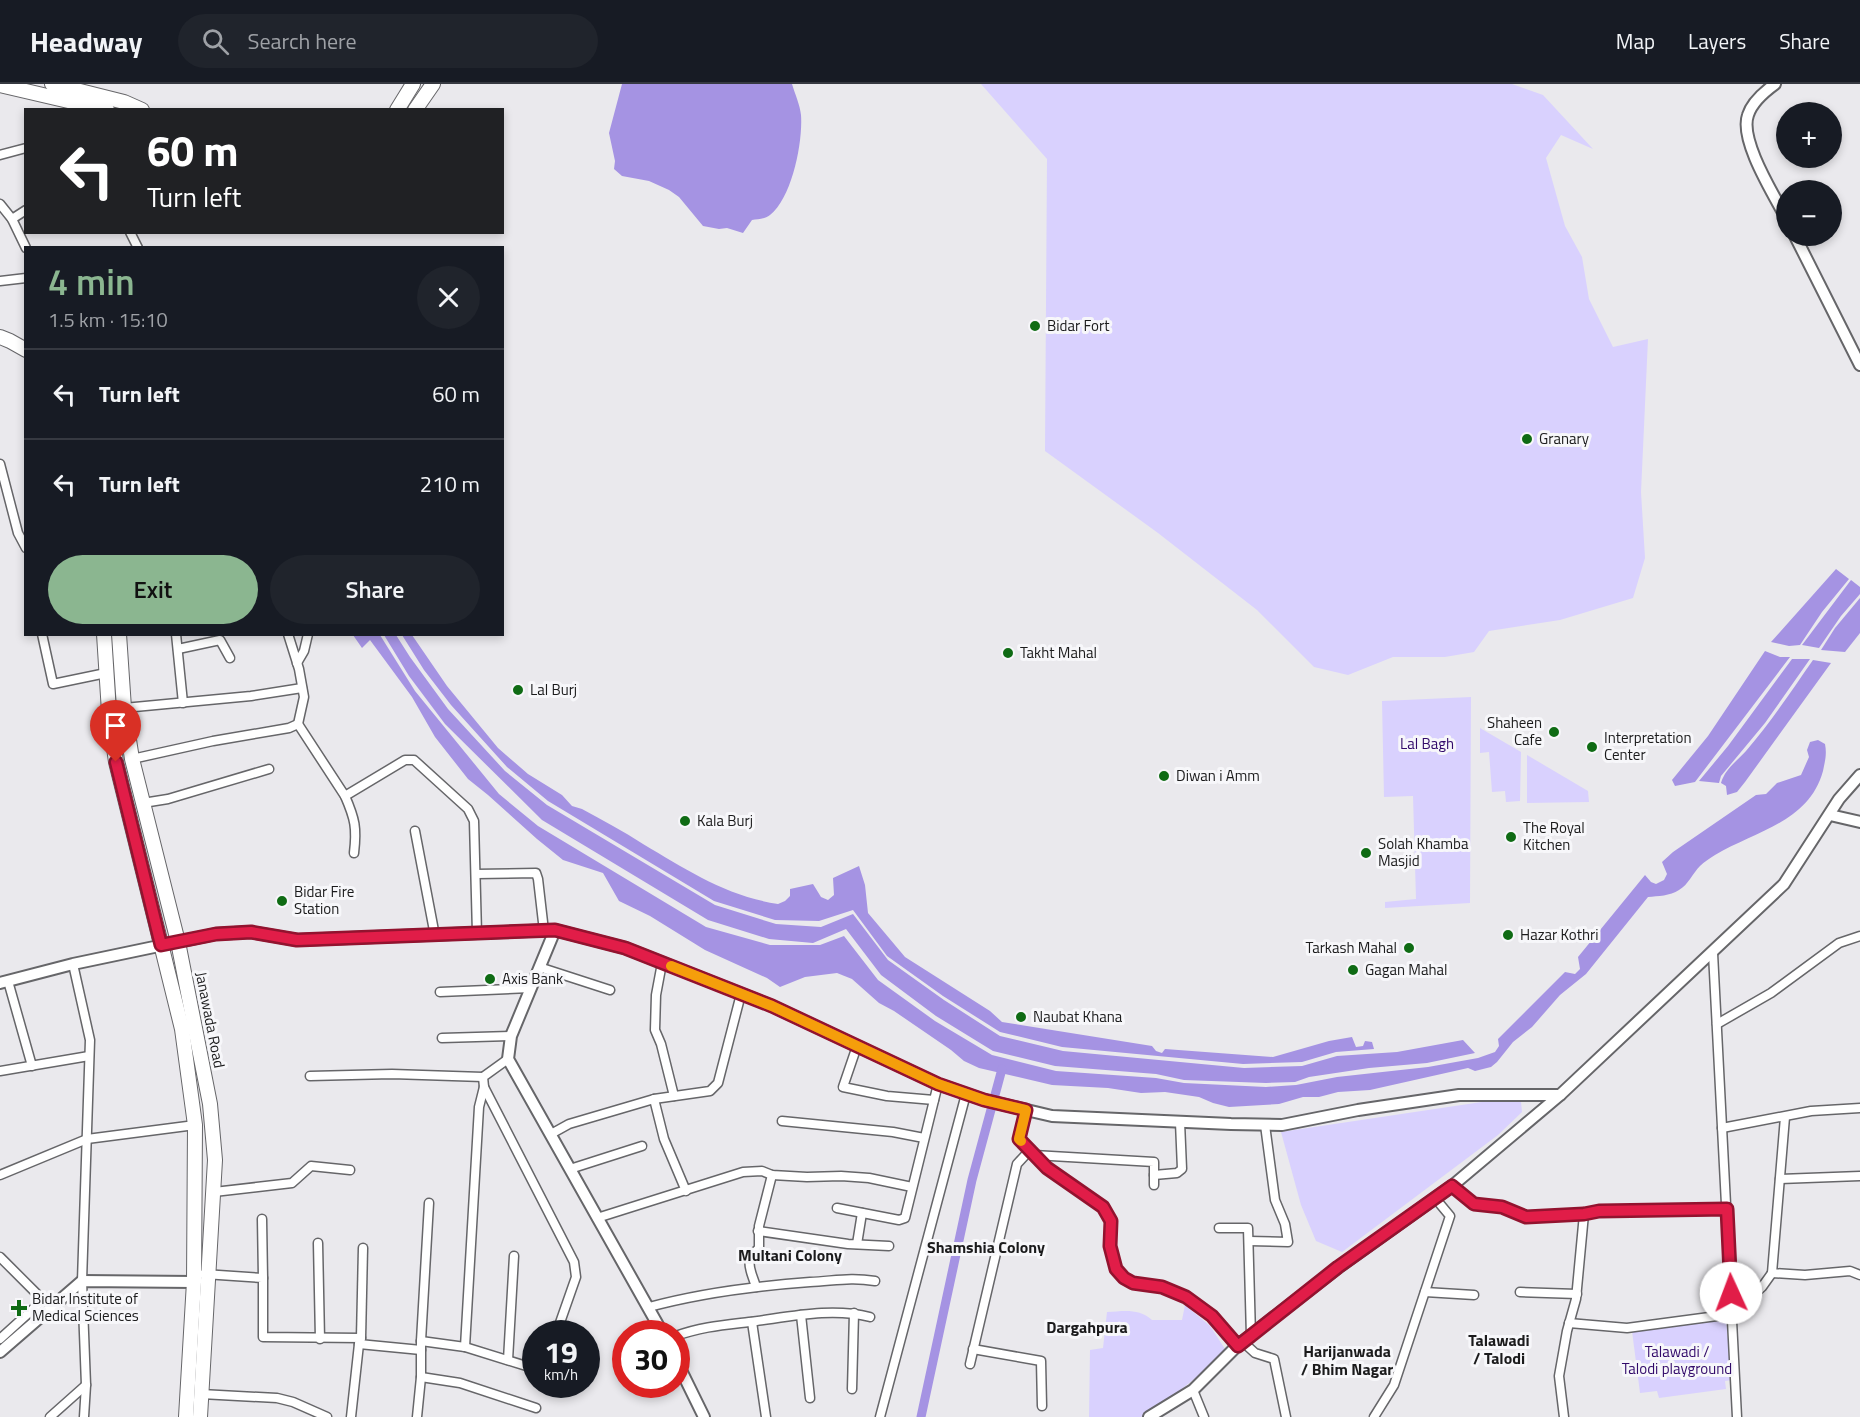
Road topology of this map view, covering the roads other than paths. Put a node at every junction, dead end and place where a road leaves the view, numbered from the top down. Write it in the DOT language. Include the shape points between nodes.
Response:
graph roads {
  1 [pos="52,84"];
  2 [pos="413,84"];
  3 [pos="433,84"];
  4 [pos="1775,84"];
  5 [pos="0,85"];
  6 [pos="98,108"];
  7 [pos="138,108"];
  8 [pos="398,108"];
  9 [pos="416,108"];
  10 [pos="24,149"];
  11 [pos="0,155"];
  12 [pos="1776,198"];
  13 [pos="0,204"];
  14 [pos="24,211"];
  15 [pos="12,219"];
  16 [pos="25,246"];
  17 [pos="1800,246"];
  18 [pos="24,278"];
  19 [pos="0,281"];
  20 [pos="0,338"];
  21 [pos="24,349"];
  22 [pos="1860,365"];
  23 [pos="0,464"];
  24 [pos="24,544"];
  25 [pos="42,636"];
  26 [pos="104,636"];
  27 [pos="119,636"];
  28 [pos="176,636"];
  29 [pos="289,636"];
  30 [pos="308,636"];
  31 [pos="178,649"];
  32 [pos="230,658"];
  33 [pos="297,663"];
  34 [pos="106,673"];
  35 [pos="302,688"];
  36 [pos="183,703"];
  37 [pos="124,708"];
  38 [pos="298,724"];
  39 [pos="132,759"];
  40 [pos="269,769"];
  41 [pos="1860,775"];
  42 [pos="345,796"];
  43 [pos="143,803"];
  44 [pos="1830,815"];
  45 [pos="1860,822"];
  46 [pos="415,831"];
  47 [pos="354,853"];
  48 [pos="476,874"];
  49 [pos="550,931"];
  50 [pos="477,934"];
  51 [pos="435,936"];
  52 [pos="1860,936"];
  53 [pos="178,942"];
  54 [pos="161,945"];
  55 [pos="1713,953"];
  56 [pos="662,963"];
  57 [pos="73,964"];
  58 [pos="539,967"];
  59 [pos="4,982"];
  60 [pos="530,988"];
  61 [pos="610,990"];
  62 [pos="440,992"];
  63 [pos="741,994"];
  64 [pos="1717,1024"];
  65 [pos="511,1036"];
  66 [pos="442,1038"];
  67 [pos="857,1046"];
  68 [pos="89,1056"];
  69 [pos="508,1059"];
  70 [pos="32,1066"];
  71 [pos="0,1071"];
  72 [pos="310,1076"];
  73 [pos="483,1077"];
  74 [pos="938,1084"];
  75 [pos="484,1087"];
  76 [pos="966,1094"];
  77 [pos="1560,1095"];
  78 [pos="674,1096"];
  79 [pos="654,1099"];
  80 [pos="934,1100"];
  81 [pos="1860,1108"];
  82 [pos="1022,1109"];
  83 [pos="1785,1117"];
  84 [pos="782,1121"];
  85 [pos="1180,1122"];
  86 [pos="195,1125"];
  87 [pos="1265,1125"];
  88 [pos="1722,1128"];
  89 [pos="551,1134"];
  90 [pos="924,1138"];
  91 [pos="87,1139"];
  92 [pos="642,1146"];
  93 [pos="1032,1153"];
  94 [pos="570,1169"];
  95 [pos="350,1170"];
  96 [pos="0,1175"];
  97 [pos="772,1175"];
  98 [pos="1860,1176"];
  99 [pos="1780,1179"];
  100 [pos="1452,1186"];
  101 [pos="912,1187"];
  102 [pos="686,1191"];
  103 [pos="214,1192"];
  104 [pos="1435,1198"];
  105 [pos="429,1203"];
  106 [pos="837,1208"];
  107 [pos="1727,1209"];
  108 [pos="862,1213"];
  109 [pos="1584,1214"];
  110 [pos="597,1218"];
  111 [pos="262,1219"];
  112 [pos="1219,1228"];
  113 [pos="758,1232"];
  114 [pos="1249,1241"];
  115 [pos="318,1243"];
  116 [pos="857,1244"];
  117 [pos="889,1246"];
  118 [pos="363,1248"];
  119 [pos="514,1256"];
  120 [pos="0,1257"];
  121 [pos="1772,1273"];
  122 [pos="210,1275"];
  123 [pos="1860,1275"];
  124 [pos="194,1278"];
  125 [pos="263,1278"];
  126 [pos="82,1281"];
  127 [pos="875,1281"];
  128 [pos="756,1287"];
  129 [pos="1425,1292"];
  130 [pos="1520,1292"];
  131 [pos="1576,1294"];
  132 [pos="1474,1295"];
  133 [pos="649,1307"];
  134 [pos="854,1313"];
  135 [pos="1732,1314"];
  136 [pos="801,1315"];
  137 [pos="870,1317"];
  138 [pos="561,1320"];
  139 [pos="656,1320"];
  140 [pos="752,1322"];
  141 [pos="1569,1323"];
  142 [pos="690,1332"];
  143 [pos="0,1339"];
  144 [pos="320,1339"];
  145 [pos="360,1341"];
  146 [pos="1244,1341"];
  147 [pos="421,1345"];
  148 [pos="465,1347"];
  149 [pos="973,1348"];
  150 [pos="0,1352"];
  151 [pos="508,1360"];
  152 [pos="522,1364"];
  153 [pos="970,1364"];
  154 [pos="421,1377"];
  155 [pos="86,1385"];
  156 [pos="690,1388"];
  157 [pos="852,1389"];
  158 [pos="1193,1390"];
  159 [pos="201,1394"];
  160 [pos="810,1398"];
  161 [pos="1042,1406"];
  162 [pos="536,1408"];
  163 [pos="879,1416"];
  164 [pos="50,1417"];
  165 [pos="84,1417"];
  166 [pos="186,1417"];
  167 [pos="200,1417"];
  168 [pos="327,1417"];
  169 [pos="351,1417"];
  170 [pos="417,1417"];
  171 [pos="704,1417"];
  172 [pos="766,1417"];
  173 [pos="1149,1417"];
  174 [pos="1204,1417"];
  175 [pos="1286,1417"];
  176 [pos="1374,1417"];
  177 [pos="1564,1417"];
  178 [pos="1737,1417"];
  1 -- 7 [label="main road"];
  2 -- 8 [label="main road"];
  3 -- 9 [label="main road"];
  4 -- 12 [label="street" via="1762,94 1747,116 1746,134"];
  5 -- 6 [label="main road"];
  10 -- 11 [label="street"];
  13 -- 15 [label="street"];
  14 -- 15 [label="street"];
  15 -- 16 [label="street"];
  17 -- 22 [label="street"];
  18 -- 19 [label="street"];
  20 -- 21 [label="main road"];
  23 -- 24 [label="street"];
  25 -- 34 [label="street" via="53,684"];
  26 -- 34 [label="main road, Janawada Road"];
  27 -- 37 [label="main road, Janawada Road"];
  28 -- 31 [label="street"];
  29 -- 33 [label="street"];
  30 -- 33 [label="street"];
  31 -- 32 [label="street" via="220,640"];
  31 -- 36 [label="street"];
  33 -- 35 [label="street"];
  34 -- 54 [label="main road, Janawada Road" via="116,762"];
  35 -- 36 [label="street"];
  35 -- 38 [label="street"];
  36 -- 37 [label="street"];
  37 -- 39 [label="main road, Janawada Road"];
  38 -- 39 [label="street"];
  38 -- 42 [label="street"];
  39 -- 43 [label="main road, Janawada Road"];
  40 -- 43 [label="street"];
  41 -- 44 [label="street"];
  42 -- 47 [label="street" via="356,823"];
  42 -- 48 [label="street" via="405,760 414,760 471,814"];
  43 -- 53 [label="main road, Janawada Road"];
  44 -- 45 [label="street"];
  44 -- 55 [label="street" via="1784,885"];
  46 -- 51 [label="street"];
  48 -- 49 [label="street" via="536,873"];
  48 -- 50 [label="street"];
  49 -- 50 [label="street"];
  49 -- 56 [label="street" via="625,948"];
  49 -- 58 [label="street"];
  50 -- 51 [label="street"];
  51 -- 53 [label="street" via="297,940 251,932"];
  52 -- 64 [label="street" via="1839,943 1771,993"];
  53 -- 54 [label="street"];
  53 -- 103 [label="main road, Janawada Road" via="213,1119"];
  54 -- 57 [label="street"];
  54 -- 86 [label="main road, Janawada Road" via="182,1029"];
  55 -- 64 [label="street"];
  55 -- 77 [label="street"];
  56 -- 63 [label="street"];
  56 -- 78 [label="street" via="655,1030"];
  57 -- 59 [label="street"];
  57 -- 68 [label="street" via="90,1040"];
  58 -- 60 [label="street"];
  58 -- 61 [label="street"];
  59 -- 70 [label="street"];
  60 -- 62 [label="street"];
  60 -- 65 [label="street"];
  63 -- 67 [label="street"];
  63 -- 78 [label="street" via="718,1083 703,1094"];
  64 -- 88 [label="street"];
  65 -- 66 [label="street"];
  65 -- 69 [label="street"];
  67 -- 74 [label="street"];
  67 -- 80 [label="street" via="843,1087"];
  68 -- 70 [label="street"];
  68 -- 91 [label="street"];
  69 -- 73 [label="street"];
  69 -- 89 [label="street"];
  70 -- 71 [label="street"];
  72 -- 73 [label="street"];
  73 -- 75 [label="street"];
  74 -- 76 [label="street"];
  74 -- 80 [label="street"];
  75 -- 138 [label="street" via="574,1262 576,1277"];
  75 -- 148 [label="street" via="479,1107"];
  76 -- 82 [label="street"];
  76 -- 163 [label="street"];
  77 -- 87 [label="street" via="1459,1095"];
  77 -- 100 [label="street"];
  78 -- 79 [label="street"];
  79 -- 89 [label="street" via="569,1124"];
  79 -- 102 [label="street" via="664,1139"];
  80 -- 90 [label="street"];
  81 -- 83 [label="street"];
  82 -- 85 [label="street" via="1052,1116"];
  82 -- 93 [label="street" via="1019,1139"];
  83 -- 88 [label="street"];
  83 -- 99 [label="street"];
  84 -- 90 [label="street"];
  85 -- 87 [label="street"];
  85 -- 93 [label="street" via="1182,1169 1154,1180 1154,1162"];
  86 -- 91 [label="street"];
  86 -- 124 [label="main road, Janawada Road"];
  87 -- 114 [label="street" via="1275,1200 1288,1242"];
  88 -- 107 [label="street"];
  89 -- 94 [label="street"];
  90 -- 101 [label="street"];
  91 -- 96 [label="street"];
  91 -- 126 [label="street"];
  92 -- 94 [label="street"];
  93 -- 146 [label="street" via="1103,1207 1111,1221 1110,1246 1116,1269 1124,1278 1186,1297"];
  93 -- 149 [label="street" via="1017,1164"];
  94 -- 110 [label="street"];
  95 -- 103 [label="street" via="311,1166 292,1184"];
  97 -- 101 [label="street" via="869,1178"];
  97 -- 102 [label="street" via="743,1172"];
  97 -- 113 [label="street"];
  98 -- 99 [label="street"];
  99 -- 121 [label="street"];
  100 -- 104 [label="street"];
  100 -- 109 [label="street" via="1474,1204 1502,1207 1526,1217"];
  101 -- 108 [label="street" via="904,1218"];
  102 -- 110 [label="street"];
  103 -- 122 [label="main road, Janawada Road"];
  104 -- 129 [label="street" via="1450,1216"];
  104 -- 146 [label="street"];
  105 -- 147 [label="street"];
  106 -- 108 [label="street"];
  107 -- 109 [label="street"];
  107 -- 135 [label="street"];
  108 -- 116 [label="street"];
  109 -- 131 [label="street"];
  110 -- 133 [label="street"];
  111 -- 125 [label="street"];
  112 -- 114 [label="street" via="1248,1228"];
  113 -- 116 [label="street"];
  113 -- 128 [label="street" via="759,1248 748,1261"];
  114 -- 146 [label="street"];
  115 -- 144 [label="street"];
  116 -- 117 [label="street"];
  118 -- 145 [label="street"];
  119 -- 151 [label="street"];
  120 -- 143 [label="street" via="43,1300"];
  121 -- 123 [label="street" via="1850,1271"];
  121 -- 135 [label="street"];
  122 -- 124 [label="street"];
  122 -- 125 [label="street"];
  122 -- 159 [label="main road, Janawada Road"];
  124 -- 126 [label="street"];
  124 -- 166 [label="main road, Janawada Road"];
  125 -- 144 [label="street" via="264,1337"];
  126 -- 150 [label="street"];
  126 -- 155 [label="street"];
  127 -- 128 [label="street" via="846,1278"];
  128 -- 133 [label="street"];
  129 -- 132 [label="street"];
  129 -- 176 [label="street" via="1394,1385"];
  130 -- 131 [label="street"];
  131 -- 141 [label="street"];
  133 -- 139 [label="street"];
  134 -- 136 [label="street"];
  134 -- 137 [label="street"];
  134 -- 157 [label="street"];
  135 -- 141 [label="street" via="1627,1328"];
  135 -- 178 [label="street"];
  136 -- 140 [label="street"];
  136 -- 160 [label="street"];
  140 -- 142 [label="street"];
  140 -- 172 [label="street"];
  141 -- 177 [label="street" via="1559,1376"];
  144 -- 145 [label="street"];
  145 -- 147 [label="street"];
  145 -- 169 [label="street"];
  146 -- 158 [label="street"];
  146 -- 175 [label="street" via="1255,1353 1274,1359"];
  147 -- 148 [label="street"];
  147 -- 154 [label="street"];
  148 -- 151 [label="street"];
  149 -- 153 [label="street"];
  149 -- 161 [label="street" via="1041,1362"];
  151 -- 152 [label="street"];
  154 -- 162 [label="street" via="460,1383"];
  154 -- 170 [label="street"];
  155 -- 164 [label="street"];
  155 -- 165 [label="street"];
  156 -- 171 [label="street"];
  158 -- 173 [label="street"];
  158 -- 174 [label="street"];
  159 -- 167 [label="main road, Janawada Road"];
  159 -- 168 [label="street" via="277,1398"];
}
